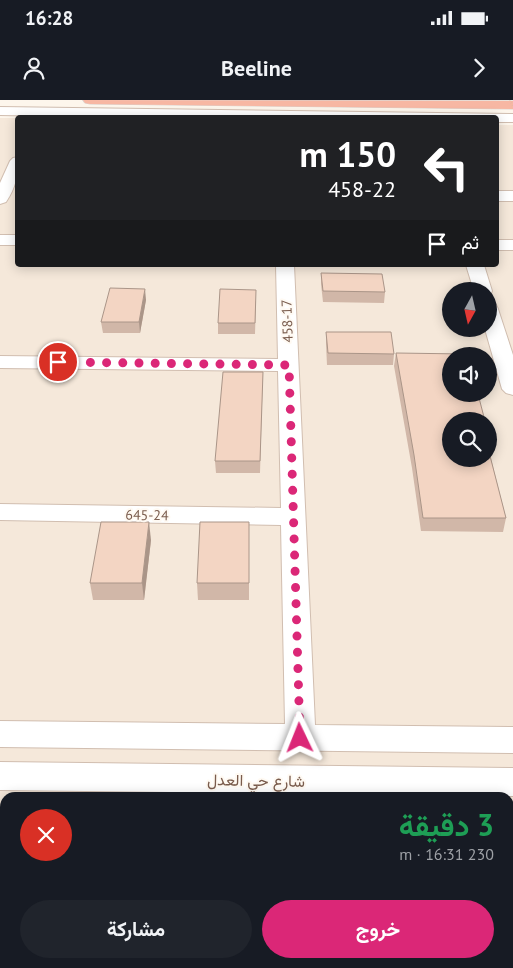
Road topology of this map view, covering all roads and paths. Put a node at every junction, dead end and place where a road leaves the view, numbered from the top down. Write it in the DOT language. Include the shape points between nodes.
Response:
graph roads {
  1 [pos="90,100"];
  2 [pos="510,100"];
  3 [pos="513,106"];
  4 [pos="0,111"];
  5 [pos="134,115"];
  6 [pos="499,118"];
  7 [pos="513,118"];
  8 [pos="0,158"];
  9 [pos="15,160"];
  10 [pos="15,166"];
  11 [pos="499,196"];
  12 [pos="513,196"];
  13 [pos="0,199"];
  14 [pos="0,240"];
  15 [pos="15,240"];
  16 [pos="499,245"];
  17 [pos="513,245"];
  18 [pos="0,252"];
  19 [pos="15,252"];
  20 [pos="499,254"];
  21 [pos="513,254"];
  22 [pos="286,267"];
  23 [pos="476,267"];
  24 [pos="480,282"];
  25 [pos="498,338"];
  26 [pos="0,362"];
  27 [pos="289,365"];
  28 [pos="513,389"];
  29 [pos="0,512"];
  30 [pos="294,518"];
  31 [pos="0,734"];
  32 [pos="300,738"];
  33 [pos="513,740"];
  34 [pos="0,776"];
  35 [pos="513,782"];
  36 [pos="305,789"];
  1 -- 3 [label="highway"];
  2 -- 3 [label="path, bridge"];
  4 -- 5 [label="street"];
  6 -- 7 [label="street"];
  8 -- 9 [label="street"];
  10 -- 13 [label="street"];
  11 -- 12 [label="street"];
  14 -- 15 [label="street"];
  16 -- 17 [label="street"];
  18 -- 19 [label="street"];
  20 -- 21 [label="street"];
  22 -- 27 [label="street, 458-17"];
  23 -- 24 [label="street"];
  25 -- 28 [label="street"];
  26 -- 27 [label="street"];
  27 -- 30 [label="street, 458-17"];
  29 -- 30 [label="street, 645-24"];
  30 -- 32 [label="street, 458-17"];
  31 -- 32 [label="street"];
  32 -- 33 [label="street"];
  34 -- 36 [label="street, شارع حي العدل"];
  35 -- 36 [label="street, شارع حي العدل"];
}
